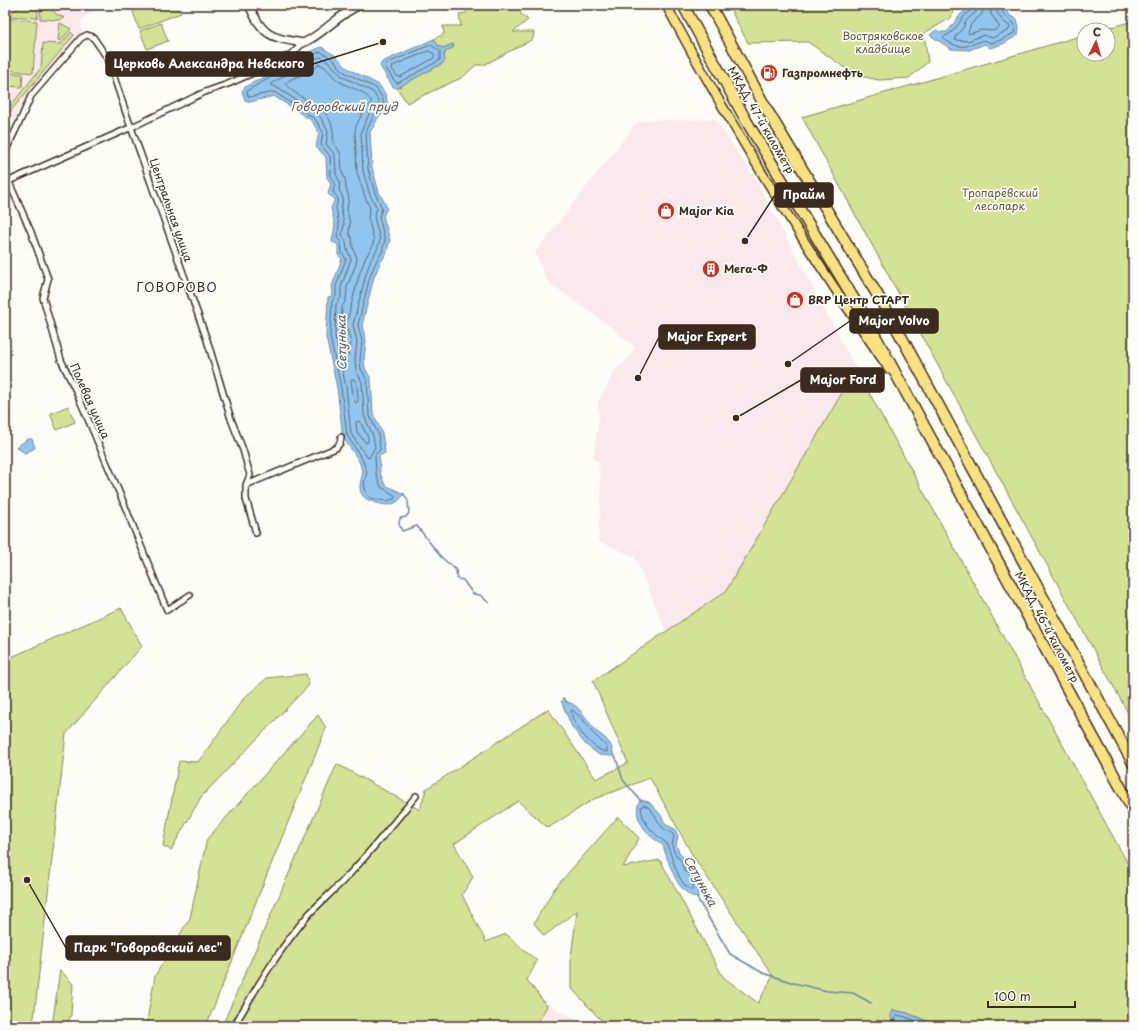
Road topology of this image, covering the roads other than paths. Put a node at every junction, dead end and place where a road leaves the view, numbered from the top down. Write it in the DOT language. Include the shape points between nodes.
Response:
graph roads {
  1 [pos="249,5"];
  2 [pos="360,5"];
  3 [pos="666,5"];
  4 [pos="683,5"];
  5 [pos="710,5"];
  6 [pos="303,43"];
  7 [pos="132,127"];
  8 [pos="5,152"];
  9 [pos="5,173"];
  10 [pos="7,181"];
  11 [pos="910,401"];
  12 [pos="341,437"];
  13 [pos="960,445"];
  14 [pos="940,455"];
  15 [pos="246,485"];
  16 [pos="256,532"];
  17 [pos="190,595"];
  18 [pos="1133,763"];
  19 [pos="416,796"];
  20 [pos="1133,810"];
  21 [pos="234,1026"];
  1 -- 6 [label="street" via="262,28 271,36"];
  2 -- 6 [label="street"];
  3 -- 11 [label="main road" via="779,201"];
  4 -- 11 [label="highway, МКАД, 47-й километр" via="747,122 857,302"];
  5 -- 13 [label="highway, МКАД, 47-й километр" via="767,110 876,290"];
  6 -- 7 [label="street" via="292,54 280,60 189,99"];
  7 -- 8 [label="street, Центральная улица" via="108,59 92,36 87,35 80,38 31,96"];
  7 -- 10 [label="street"];
  7 -- 15 [label="street, Центральная улица" via="243,450 250,475"];
  9 -- 10 [label="street, Полевая улица"];
  10 -- 17 [label="street, Полевая улица" via="31,232 48,279 43,298 61,360 162,598 168,610"];
  11 -- 14 [label="highway, МКАД, 47-й километр"];
  12 -- 15 [label="street" via="336,448"];
  13 -- 18 [label="highway, МКАД, 46-й километр"];
  14 -- 20 [label="highway, МКАД, 46-й километр"];
  15 -- 16 [label="street, Центральная улица" via="246,499"];
  19 -- 21 [label="street" via="343,881 310,914 254,990"];
}
